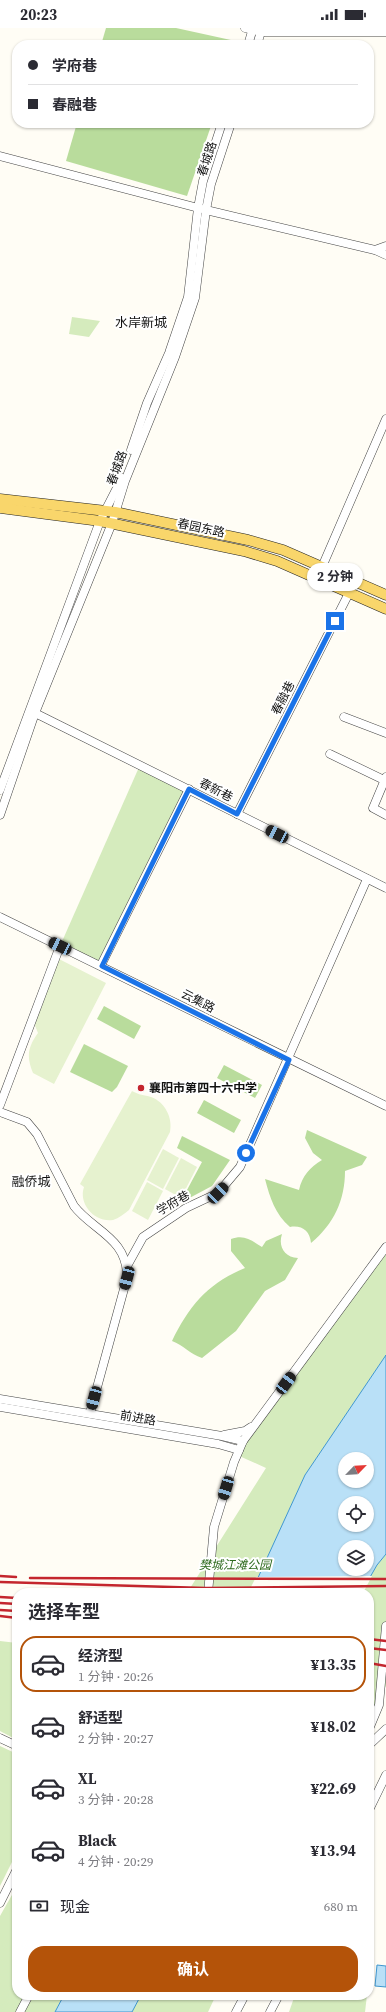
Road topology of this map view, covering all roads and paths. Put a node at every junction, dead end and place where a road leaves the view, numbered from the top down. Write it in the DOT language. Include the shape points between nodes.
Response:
graph roads {
  1 [pos="250,29"];
  2 [pos="262,30"];
  3 [pos="386,32"];
  4 [pos="249,40"];
  5 [pos="259,40"];
  6 [pos="220,128"];
  7 [pos="229,128"];
  8 [pos="0,156"];
  9 [pos="198,208"];
  10 [pos="206,210"];
  11 [pos="386,246"];
  12 [pos="375,250"];
  13 [pos="386,255"];
  14 [pos="386,419"];
  15 [pos="0,499"];
  16 [pos="0,508"];
  17 [pos="104,511"];
  18 [pos="115,512"];
  19 [pos="100,521"];
  20 [pos="112,523"];
  21 [pos="322,567"];
  22 [pos="349,593"];
  23 [pos="386,595"];
  24 [pos="386,609"];
  25 [pos="35,713"];
  26 [pos="344,716"];
  27 [pos="386,733"];
  28 [pos="330,754"];
  29 [pos="386,779"];
  30 [pos="189,789"];
  31 [pos="0,790"];
  32 [pos="237,814"];
  33 [pos="386,814"];
  34 [pos="0,815"];
  35 [pos="367,879"];
  36 [pos="386,888"];
  37 [pos="0,917"];
  38 [pos="60,946"];
  39 [pos="102,966"];
  40 [pos="289,1060"];
  41 [pos="0,1105"];
  42 [pos="386,1106"];
  43 [pos="0,1112"];
  44 [pos="386,1247"];
  45 [pos="127,1266"];
  46 [pos="0,1399"];
  47 [pos="0,1407"];
  48 [pos="90,1413"];
  49 [pos="256,1423"];
  50 [pos="222,1436"];
  51 [pos="243,1441"];
  52 [pos="218,1444"];
  53 [pos="239,1450"];
  54 [pos="234,1462"];
  55 [pos="208,1588"];
  56 [pos="386,1626"];
  57 [pos="374,1718"];
  58 [pos="386,1729"];
  59 [pos="0,1738"];
  60 [pos="374,1740"];
  61 [pos="12,1744"];
  62 [pos="386,1775"];
  63 [pos="374,1800"];
  64 [pos="12,1879"];
  65 [pos="0,1903"];
  66 [pos="26,2000"];
  67 [pos="242,2000"];
  68 [pos="276,2000"];
  69 [pos="20,2012"];
  70 [pos="236,2012"];
  71 [pos="270,2012"];
  1 -- 2 [label="street"];
  1 -- 4 [label="street"];
  2 -- 3 [label="street"];
  2 -- 5 [label="street"];
  6 -- 9 [label="street, 春城路" via="203,181"];
  7 -- 10 [label="street, 春城路" via="211,184"];
  8 -- 9 [label="street"];
  9 -- 10 [label="street"];
  9 -- 17 [label="street, 春城路" via="188,297 121,479"];
  10 -- 12 [label="street"];
  10 -- 18 [label="street, 春城路" via="195,298"];
  11 -- 12 [label="street"];
  12 -- 13 [label="street"];
  14 -- 21 [label="street"];
  15 -- 17 [label="main road, 春园东路"];
  16 -- 19 [label="main road, 春园东路"];
  17 -- 18 [label="main road, 春园东路"];
  17 -- 19 [label="street, 春城路"];
  18 -- 20 [label="street, 春城路"];
  18 -- 21 [label="main road, 春园东路" via="248,540 283,550"];
  19 -- 20 [label="main road, 春园东路"];
  19 -- 31 [label="street, 春城路"];
  20 -- 22 [label="main road, 春园东路" via="244,551 277,561"];
  20 -- 25 [label="street, 春城路"];
  21 -- 23 [label="main road, 春园东路"];
  22 -- 24 [label="main road, 春园东路"];
  22 -- 32 [label="street, 春融巷"];
  25 -- 30 [label="street, 春新巷"];
  25 -- 34 [label="street, 春城路"];
  26 -- 27 [label="street"];
  28 -- 29 [label="street"];
  29 -- 33 [label="street" via="373,808"];
  30 -- 32 [label="street, 春新巷"];
  30 -- 39 [label="street"];
  32 -- 35 [label="street, 春新巷"];
  35 -- 36 [label="street, 春新巷"];
  35 -- 40 [label="street, 学府巷"];
  37 -- 38 [label="street, 云集路"];
  38 -- 39 [label="street, 云集路"];
  38 -- 41 [label="street"];
  39 -- 40 [label="street, 云集路"];
  40 -- 42 [label="street, 云集路"];
  40 -- 45 [label="street, 学府巷" via="240,1167 230,1181 218,1193 186,1208 143,1236"];
  43 -- 45 [label="street" via="28,1122 37,1134 74,1206 81,1215 105,1232 121,1251"];
  44 -- 49 [label="street"];
  45 -- 48 [label="street" via="127,1278"];
  46 -- 48 [label="street, 前进路"];
  47 -- 52 [label="street, 前进路"];
  48 -- 50 [label="street, 前进路"];
  49 -- 50 [label="street" via="245,1431"];
  49 -- 51 [label="street"];
  50 -- 51 [label="street, 前进路"];
  51 -- 53 [label="street"];
  52 -- 53 [label="street, 前进路"];
  52 -- 54 [label="street"];
  53 -- 54 [label="street"];
  54 -- 55 [label="street" via="214,1527"];
  56 -- 57 [label="street" via="379,1705"];
  58 -- 60 [label="street"];
  59 -- 61 [label="street"];
  62 -- 63 [label="street"];
  64 -- 65 [label="street"];
  66 -- 69 [label="street"];
  67 -- 70 [label="street"];
  68 -- 71 [label="street"];
}
